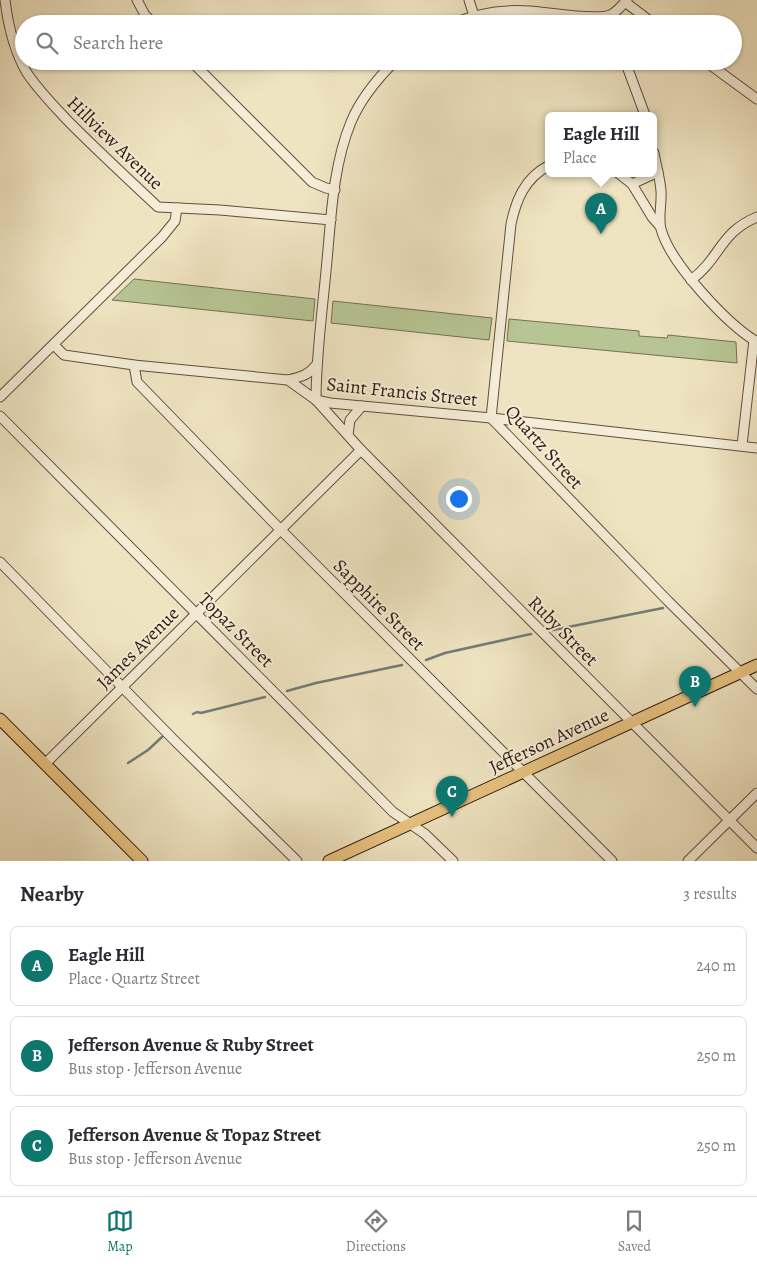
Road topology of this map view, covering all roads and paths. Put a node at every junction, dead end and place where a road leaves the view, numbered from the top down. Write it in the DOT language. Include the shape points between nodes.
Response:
graph roads {
  1 [pos="5,0"];
  2 [pos="137,0"];
  3 [pos="469,0"];
  4 [pos="626,1"];
  5 [pos="145,15"];
  6 [pos="474,15"];
  7 [pos="480,15"];
  8 [pos="578,15"];
  9 [pos="614,15"];
  10 [pos="643,15"];
  11 [pos="15,46"];
  12 [pos="25,70"];
  13 [pos="200,70"];
  14 [pos="386,70"];
  15 [pos="628,70"];
  16 [pos="717,70"];
  17 [pos="757,99"];
  18 [pos="644,112"];
  19 [pos="657,167"];
  20 [pos="545,168"];
  21 [pos="658,172"];
  22 [pos="623,177"];
  23 [pos="647,177"];
  24 [pos="632,184"];
  25 [pos="334,190"];
  26 [pos="177,208"];
  27 [pos="757,217"];
  28 [pos="331,220"];
  29 [pos="660,226"];
  30 [pos="691,280"];
  31 [pos="755,341"];
  32 [pos="54,345"];
  33 [pos="317,364"];
  34 [pos="134,365"];
  35 [pos="288,380"];
  36 [pos="0,397"];
  37 [pos="316,400"];
  38 [pos="362,406"];
  39 [pos="0,416"];
  40 [pos="491,418"];
  41 [pos="348,435"];
  42 [pos="742,445"];
  43 [pos="757,448"];
  44 [pos="361,450"];
  45 [pos="281,530"];
  46 [pos="0,562"];
  47 [pos="196,613"];
  48 [pos="757,665"];
  49 [pos="740,673"];
  50 [pos="123,687"];
  51 [pos="757,689"];
  52 [pos="0,719"];
  53 [pos="631,722"];
  54 [pos="45,764"];
  55 [pos="522,773"];
  56 [pos="757,793"];
  57 [pos="730,822"];
  58 [pos="410,824"];
  59 [pos="757,848"];
  60 [pos="142,861"];
  61 [pos="297,861"];
  62 [pos="328,861"];
  63 [pos="453,861"];
  64 [pos="612,861"];
  65 [pos="688,861"];
  1 -- 11 [label="street, Hillview Avenue"];
  2 -- 5 [label="street"];
  3 -- 6 [label="street"];
  4 -- 9 [label="street"];
  4 -- 10 [label="street"];
  7 -- 8 [label="street" via="528,10"];
  12 -- 26 [label="street, Hillview Avenue" via="40,92 96,150 158,207"];
  13 -- 25 [label="street" via="312,182"];
  14 -- 25 [label="street" via="375,81 350,123"];
  15 -- 18 [label="street"];
  16 -- 17 [label="street"];
  19 -- 21 [label="street"];
  20 -- 40 [label="street, Quartz Street" via="530,180 514,207"];
  21 -- 29 [label="street"];
  22 -- 24 [label="street"];
  23 -- 24 [label="street"];
  24 -- 29 [label="street"];
  25 -- 28 [label="street"];
  26 -- 28 [label="street, Hillview Avenue"];
  26 -- 32 [label="street" via="175,221 162,236"];
  27 -- 30 [label="street" via="734,230 703,271"];
  28 -- 33 [label="street"];
  29 -- 30 [label="street" via="669,247"];
  30 -- 31 [label="street"];
  31 -- 42 [label="street"];
  32 -- 34 [label="street, Saint Francis Street" via="64,355"];
  32 -- 36 [label="street"];
  33 -- 35 [label="street" via="310,373"];
  33 -- 37 [label="street"];
  34 -- 35 [label="street, Saint Francis Street"];
  34 -- 45 [label="street, Sapphire Street" via="137,382"];
  35 -- 37 [label="street, Saint Francis Street"];
  37 -- 38 [label="street, Saint Francis Street"];
  37 -- 41 [label="street, Ruby Street"];
  38 -- 40 [label="street, Saint Francis Street"];
  38 -- 41 [label="street" via="350,420"];
  39 -- 47 [label="street, Topaz Street"];
  40 -- 42 [label="street, Saint Francis Street"];
  40 -- 49 [label="street, Quartz Street"];
  41 -- 44 [label="street, Ruby Street"];
  42 -- 43 [label="street, Saint Francis Street"];
  44 -- 45 [label="street, James Avenue"];
  44 -- 53 [label="street, Ruby Street"];
  45 -- 47 [label="street, James Avenue"];
  45 -- 55 [label="street, Sapphire Street"];
  46 -- 50 [label="street"];
  47 -- 50 [label="street, James Avenue"];
  47 -- 58 [label="street, Topaz Street" via="393,812"];
  48 -- 49 [label="main road, Jefferson Avenue"];
  49 -- 51 [label="street, Quartz Street"];
  49 -- 53 [label="main road, Jefferson Avenue"];
  50 -- 54 [label="street, James Avenue"];
  50 -- 61 [label="street"];
  52 -- 54 [label="main road"];
  53 -- 55 [label="main road, Jefferson Avenue"];
  53 -- 57 [label="street, Ruby Street"];
  54 -- 60 [label="main road"];
  55 -- 58 [label="main road, Jefferson Avenue"];
  55 -- 64 [label="street, Sapphire Street"];
  56 -- 57 [label="street"];
  57 -- 59 [label="street, Ruby Street"];
  57 -- 65 [label="street"];
  58 -- 62 [label="main road, Jefferson Avenue"];
  58 -- 63 [label="street, Topaz Street"];
}
